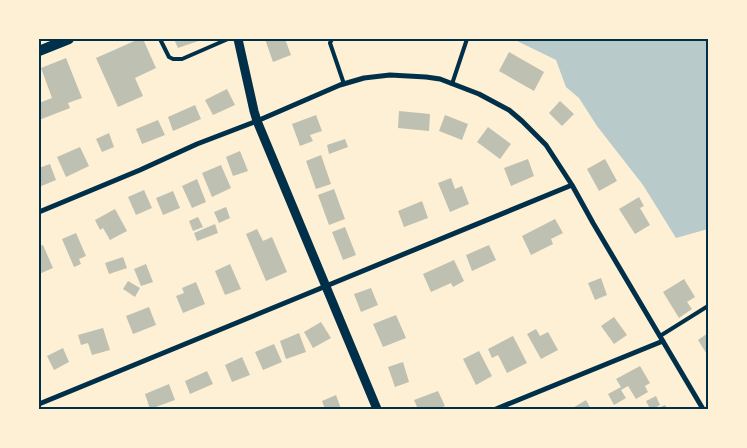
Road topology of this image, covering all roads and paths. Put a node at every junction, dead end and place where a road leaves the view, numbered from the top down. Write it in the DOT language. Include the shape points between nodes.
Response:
graph roads {
  1 [pos="69,39"];
  2 [pos="160,39"];
  3 [pos="228,39"];
  4 [pos="238,39"];
  5 [pos="332,39"];
  6 [pos="467,39"];
  7 [pos="50,42"];
  8 [pos="39,51"];
  9 [pos="344,84"];
  10 [pos="452,84"];
  11 [pos="257,121"];
  12 [pos="572,185"];
  13 [pos="39,212"];
  14 [pos="326,286"];
  15 [pos="708,306"];
  16 [pos="661,338"];
  17 [pos="39,404"];
  18 [pos="377,409"];
  19 [pos="496,409"];
  20 [pos="703,409"];
  1 -- 7 [label="main road"];
  2 -- 3 [label="lane" via="173,59 182,59"];
  4 -- 11 [label="street"];
  5 -- 9 [label="lane" via="330,44"];
  6 -- 10 [label="lane"];
  7 -- 8 [label="main road"];
  9 -- 10 [label="street" via="390,75 440,79"];
  9 -- 11 [label="street"];
  10 -- 12 [label="street" via="509,110 546,145"];
  11 -- 13 [label="street"];
  11 -- 14 [label="street"];
  12 -- 14 [label="street"];
  12 -- 16 [label="street"];
  14 -- 17 [label="street"];
  14 -- 18 [label="street"];
  15 -- 16 [label="lane"];
  16 -- 19 [label="street"];
  16 -- 20 [label="street"];
}
